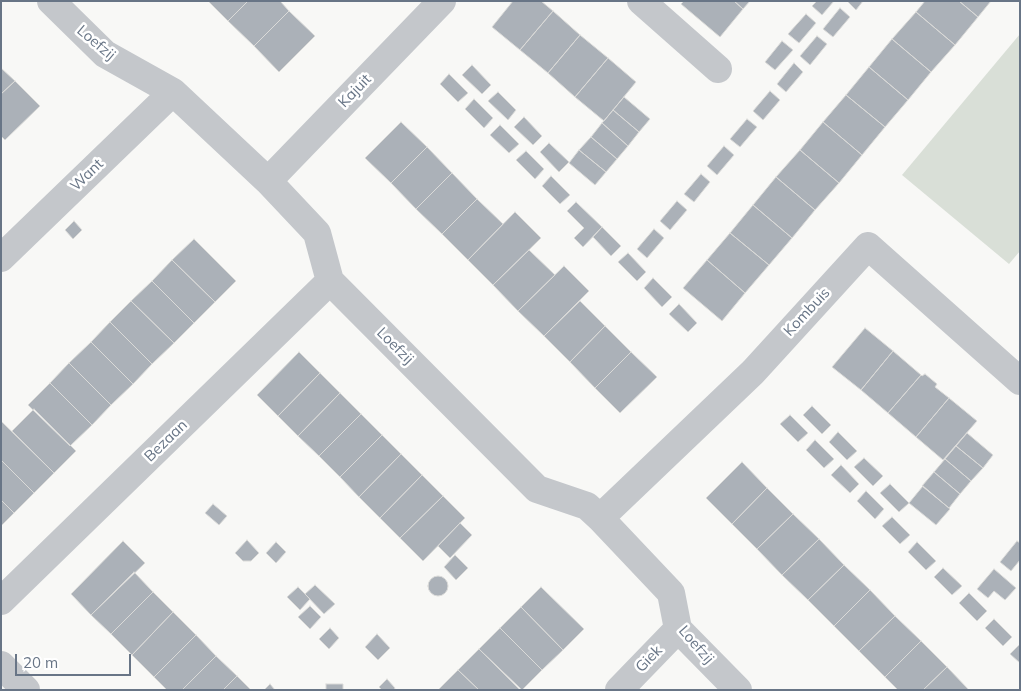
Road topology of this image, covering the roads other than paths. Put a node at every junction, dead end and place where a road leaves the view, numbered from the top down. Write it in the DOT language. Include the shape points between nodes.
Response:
graph roads {
  1 [pos="51,1"];
  2 [pos="442,1"];
  3 [pos="641,1"];
  4 [pos="718,69"];
  5 [pos="173,92"];
  6 [pos="268,181"];
  7 [pos="1,258"];
  8 [pos="330,281"];
  9 [pos="1020,381"];
  10 [pos="600,518"];
  11 [pos="1,601"];
  12 [pos="678,629"];
  13 [pos="1,665"];
  14 [pos="26,690"];
  15 [pos="619,690"];
  16 [pos="738,690"];
  1 -- 5 [label="street, Loefzij" via="105,54"];
  2 -- 6 [label="street, Kajuit"];
  3 -- 4 [label="street"];
  5 -- 6 [label="street, Loefzij"];
  5 -- 7 [label="street, Want"];
  6 -- 8 [label="street, Loefzij" via="317,233"];
  8 -- 10 [label="street, Loefzij" via="537,489 587,506"];
  8 -- 11 [label="street, Bezaan"];
  9 -- 10 [label="street, Kombuis" via="868,246 753,372"];
  10 -- 12 [label="street, Loefzij" via="671,593"];
  12 -- 15 [label="street, Giek"];
  12 -- 16 [label="street, Loefzij"];
  13 -- 14 [label="street"];
}
